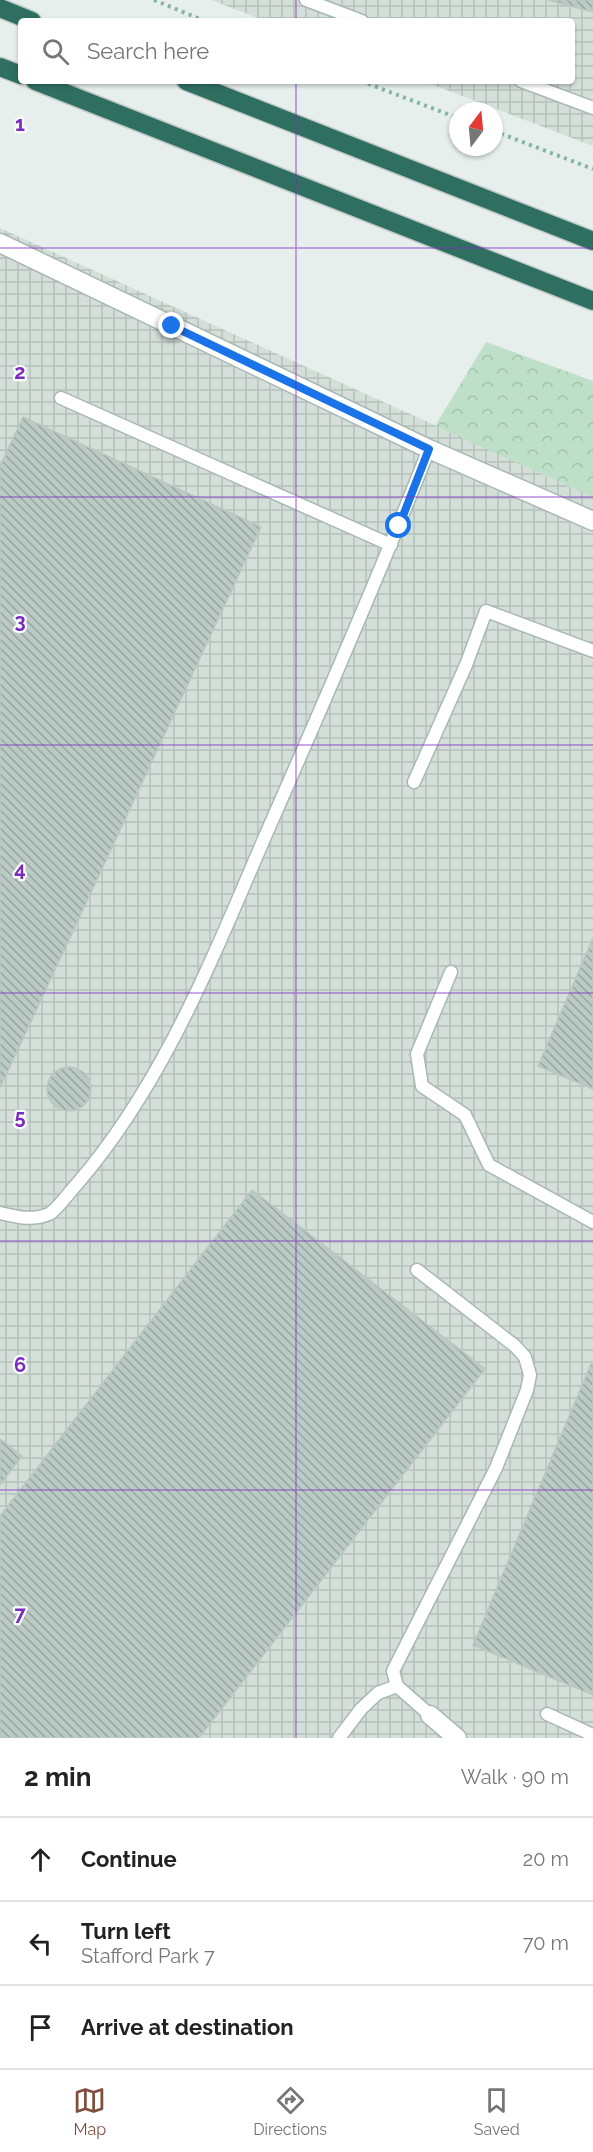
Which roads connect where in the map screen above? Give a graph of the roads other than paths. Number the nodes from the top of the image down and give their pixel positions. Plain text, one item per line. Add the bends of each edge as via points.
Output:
1 (306, 0) edge
2 (0, 8) edge
3 (25, 18) edge
4 (354, 18) edge
5 (0, 67) edge
6 (18, 74) edge
7 (43, 84) edge
8 (194, 84) edge
9 (529, 84) edge
10 (593, 108) edge
11 (593, 241) edge
12 (0, 243) edge
13 (593, 301) edge
14 (61, 398) dead end
15 (429, 449) junction
16 (593, 521) edge
17 (392, 545) junction
18 (593, 651) edge
19 (414, 782) dead end
20 (450, 972) dead end
21 (0, 1214) edge
22 (593, 1222) edge
23 (417, 1270) dead end
24 (396, 1686) junction
25 (547, 1714) dead end
26 (430, 1715) joint
27 (593, 1735) edge
28 (339, 1738) edge
29 (457, 1738) edge

1 - 4 lane
2 - 3 highway
5 - 6 highway
7 - 13 highway
8 - 11 highway
9 - 10 lane
12 - 15 street
14 - 17 lane
15 - 16 street
15 - 17 lane
17 - 21 lane via 202,980 152,1078 100,1157 51,1213 24,1219
18 - 19 lane via 486,611
20 - 22 lane via 417,1054 422,1086 465,1115 489,1165
23 - 24 lane via 515,1346 525,1357 530,1376 496,1467 396,1663
24 - 26 lane
24 - 28 lane via 378,1693
25 - 27 lane
26 - 29 street

